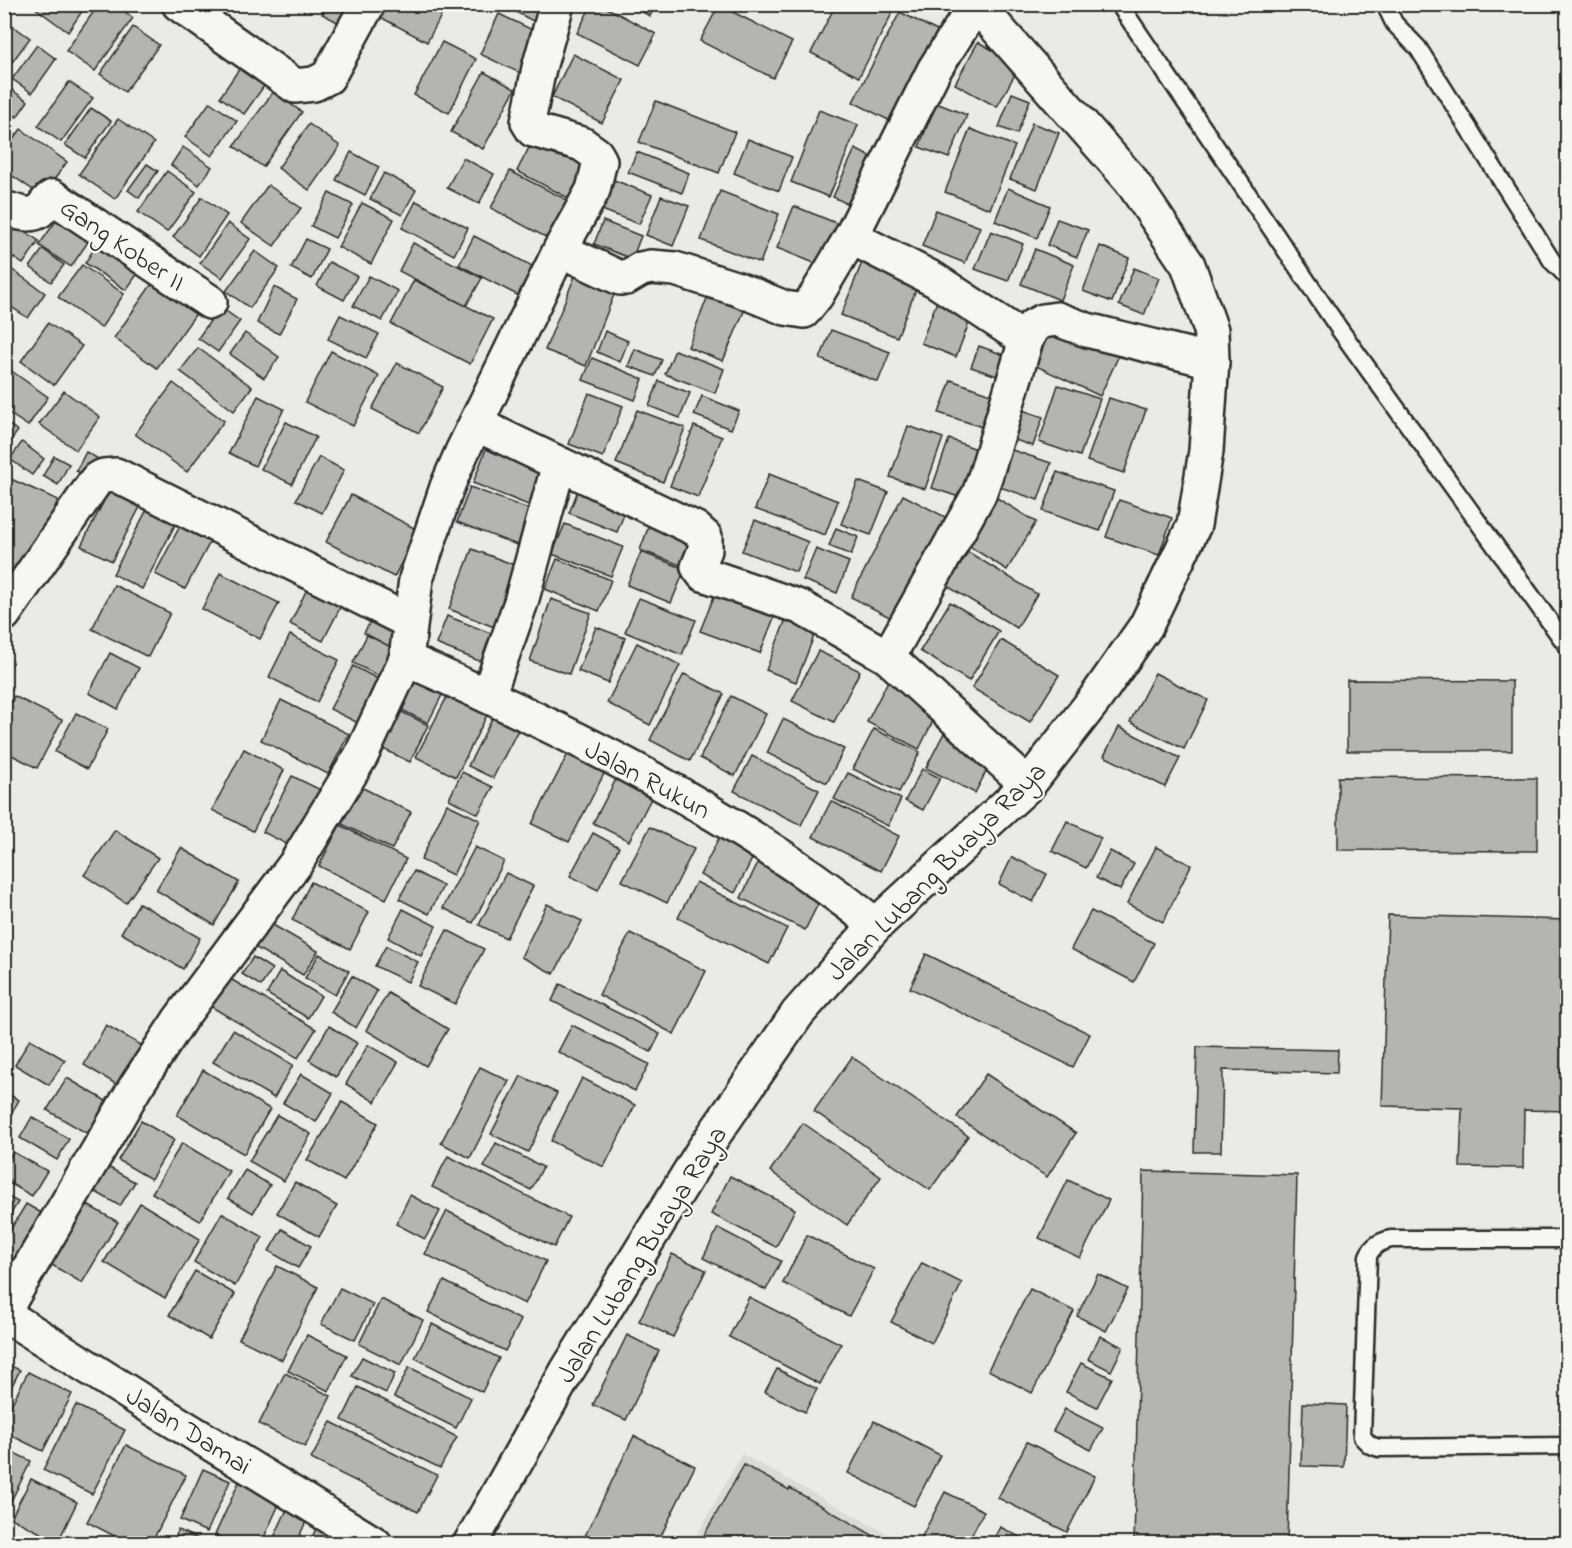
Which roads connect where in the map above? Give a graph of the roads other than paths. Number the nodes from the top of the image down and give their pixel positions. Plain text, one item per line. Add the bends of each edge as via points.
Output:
1 (179, 4) edge
2 (368, 4) edge
3 (557, 4) edge
4 (976, 4) edge
5 (1119, 4) edge
6 (1384, 4) edge
7 (4, 208) edge
8 (851, 237) junction
9 (556, 259) junction
10 (1568, 277) edge
11 (210, 302) dead end
12 (1026, 340) junction
13 (1212, 361) junction
14 (476, 424) junction
15 (559, 464) junction
16 (5, 613) edge
17 (410, 622) junction
18 (1568, 647) edge
19 (888, 657) junction
20 (406, 659) junction
21 (488, 696) junction
22 (1028, 785) junction
23 (876, 925) junction
24 (1568, 1239) edge
25 (4, 1312) edge
26 (1568, 1446) edge
27 (375, 1544) edge
28 (470, 1544) edge

1 - 2 street via 295,86 314,84 328,77
3 - 9 street via 538,68 528,122 533,130 582,144 600,161 593,190
4 - 8 street via 934,70
4 - 13 street, Jalan Lubang Buaya Raya via 1130,179 1182,255 1211,330
5 - 18 lane via 1340,330
6 - 10 lane via 1394,23 1418,48 1552,261
7 - 11 street, Gang Kober II via 34,213 53,197
8 - 9 street via 804,310 785,308 675,269 651,267 620,278
8 - 12 street via 935,280
9 - 14 street
12 - 13 street via 1033,326 1057,319
12 - 19 street via 979,494
13 - 22 street, Jalan Lubang Buaya Raya via 1206,451 1194,525 1146,626
14 - 15 street
14 - 17 street via 447,487 423,555
15 - 19 street via 696,529 705,537 698,567 703,574 800,607
15 - 21 street via 521,602
16 - 17 street via 98,479 116,475
17 - 20 street
19 - 22 street
20 - 21 street, Jalan Rukun
20 - 25 street via 361,756 296,863 180,1019 136,1086
21 - 23 street, Jalan Rukun via 681,793 836,892
22 - 23 street, Jalan Lubang Buaya Raya
23 - 28 street, Jalan Lubang Buaya Raya via 798,1013 702,1152 567,1371
24 - 26 lane via 1391,1239 1372,1248 1368,1256 1362,1437 1379,1448
25 - 27 street, Jalan Damai

